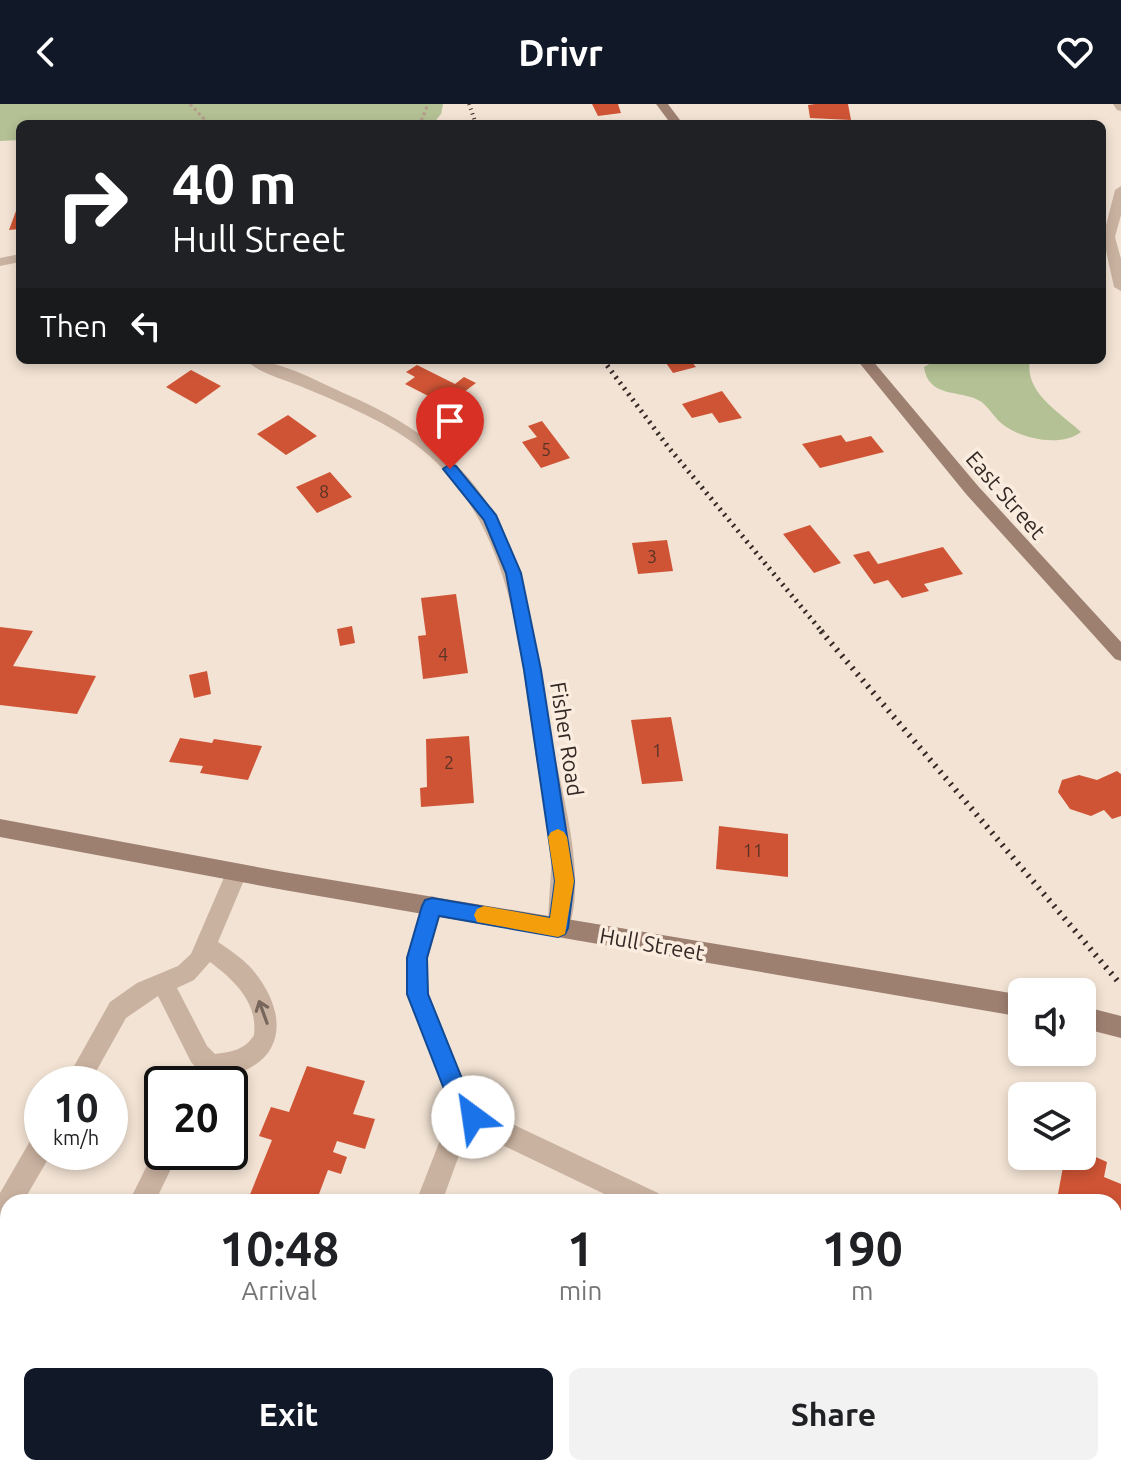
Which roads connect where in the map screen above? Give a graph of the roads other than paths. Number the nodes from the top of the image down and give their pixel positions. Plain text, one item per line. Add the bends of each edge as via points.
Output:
1 (1121, 190) edge
2 (1121, 287) edge
3 (263, 364) edge
4 (867, 364) edge
5 (1121, 654) edge
6 (0, 828) edge
7 (236, 873) junction
8 (432, 906) junction
9 (558, 928) junction
10 (207, 946) junction
11 (163, 983) junction
12 (1008, 1004) edge
13 (1096, 1021) edge
14 (1121, 1027) edge
15 (86, 1066) edge
16 (204, 1066) edge
17 (228, 1066) edge
18 (473, 1117) junction
19 (28, 1170) edge
20 (158, 1170) edge
21 (14, 1194) edge
22 (146, 1194) edge
23 (432, 1194) edge
24 (632, 1194) edge

1 - 2 street via 1109,237
3 - 9 street, Fisher Road via 354,402 404,430 450,469 490,518 513,573 533,670 564,881
4 - 5 main road, East Street via 972,490
6 - 7 main road, Hull Street
7 - 8 main road, Hull Street
7 - 10 street
8 - 9 main road, Hull Street
8 - 18 street via 417,958 417,994 459,1099
9 - 12 main road, Hull Street
10 - 11 street via 193,968
17 -> 10 street via 258,1051 269,1028 245,977
11 - 15 street via 118,1010
11 - 16 street
13 - 14 main road
18 - 23 street via 453,1139
18 - 24 street
19 - 21 street
20 - 22 street

